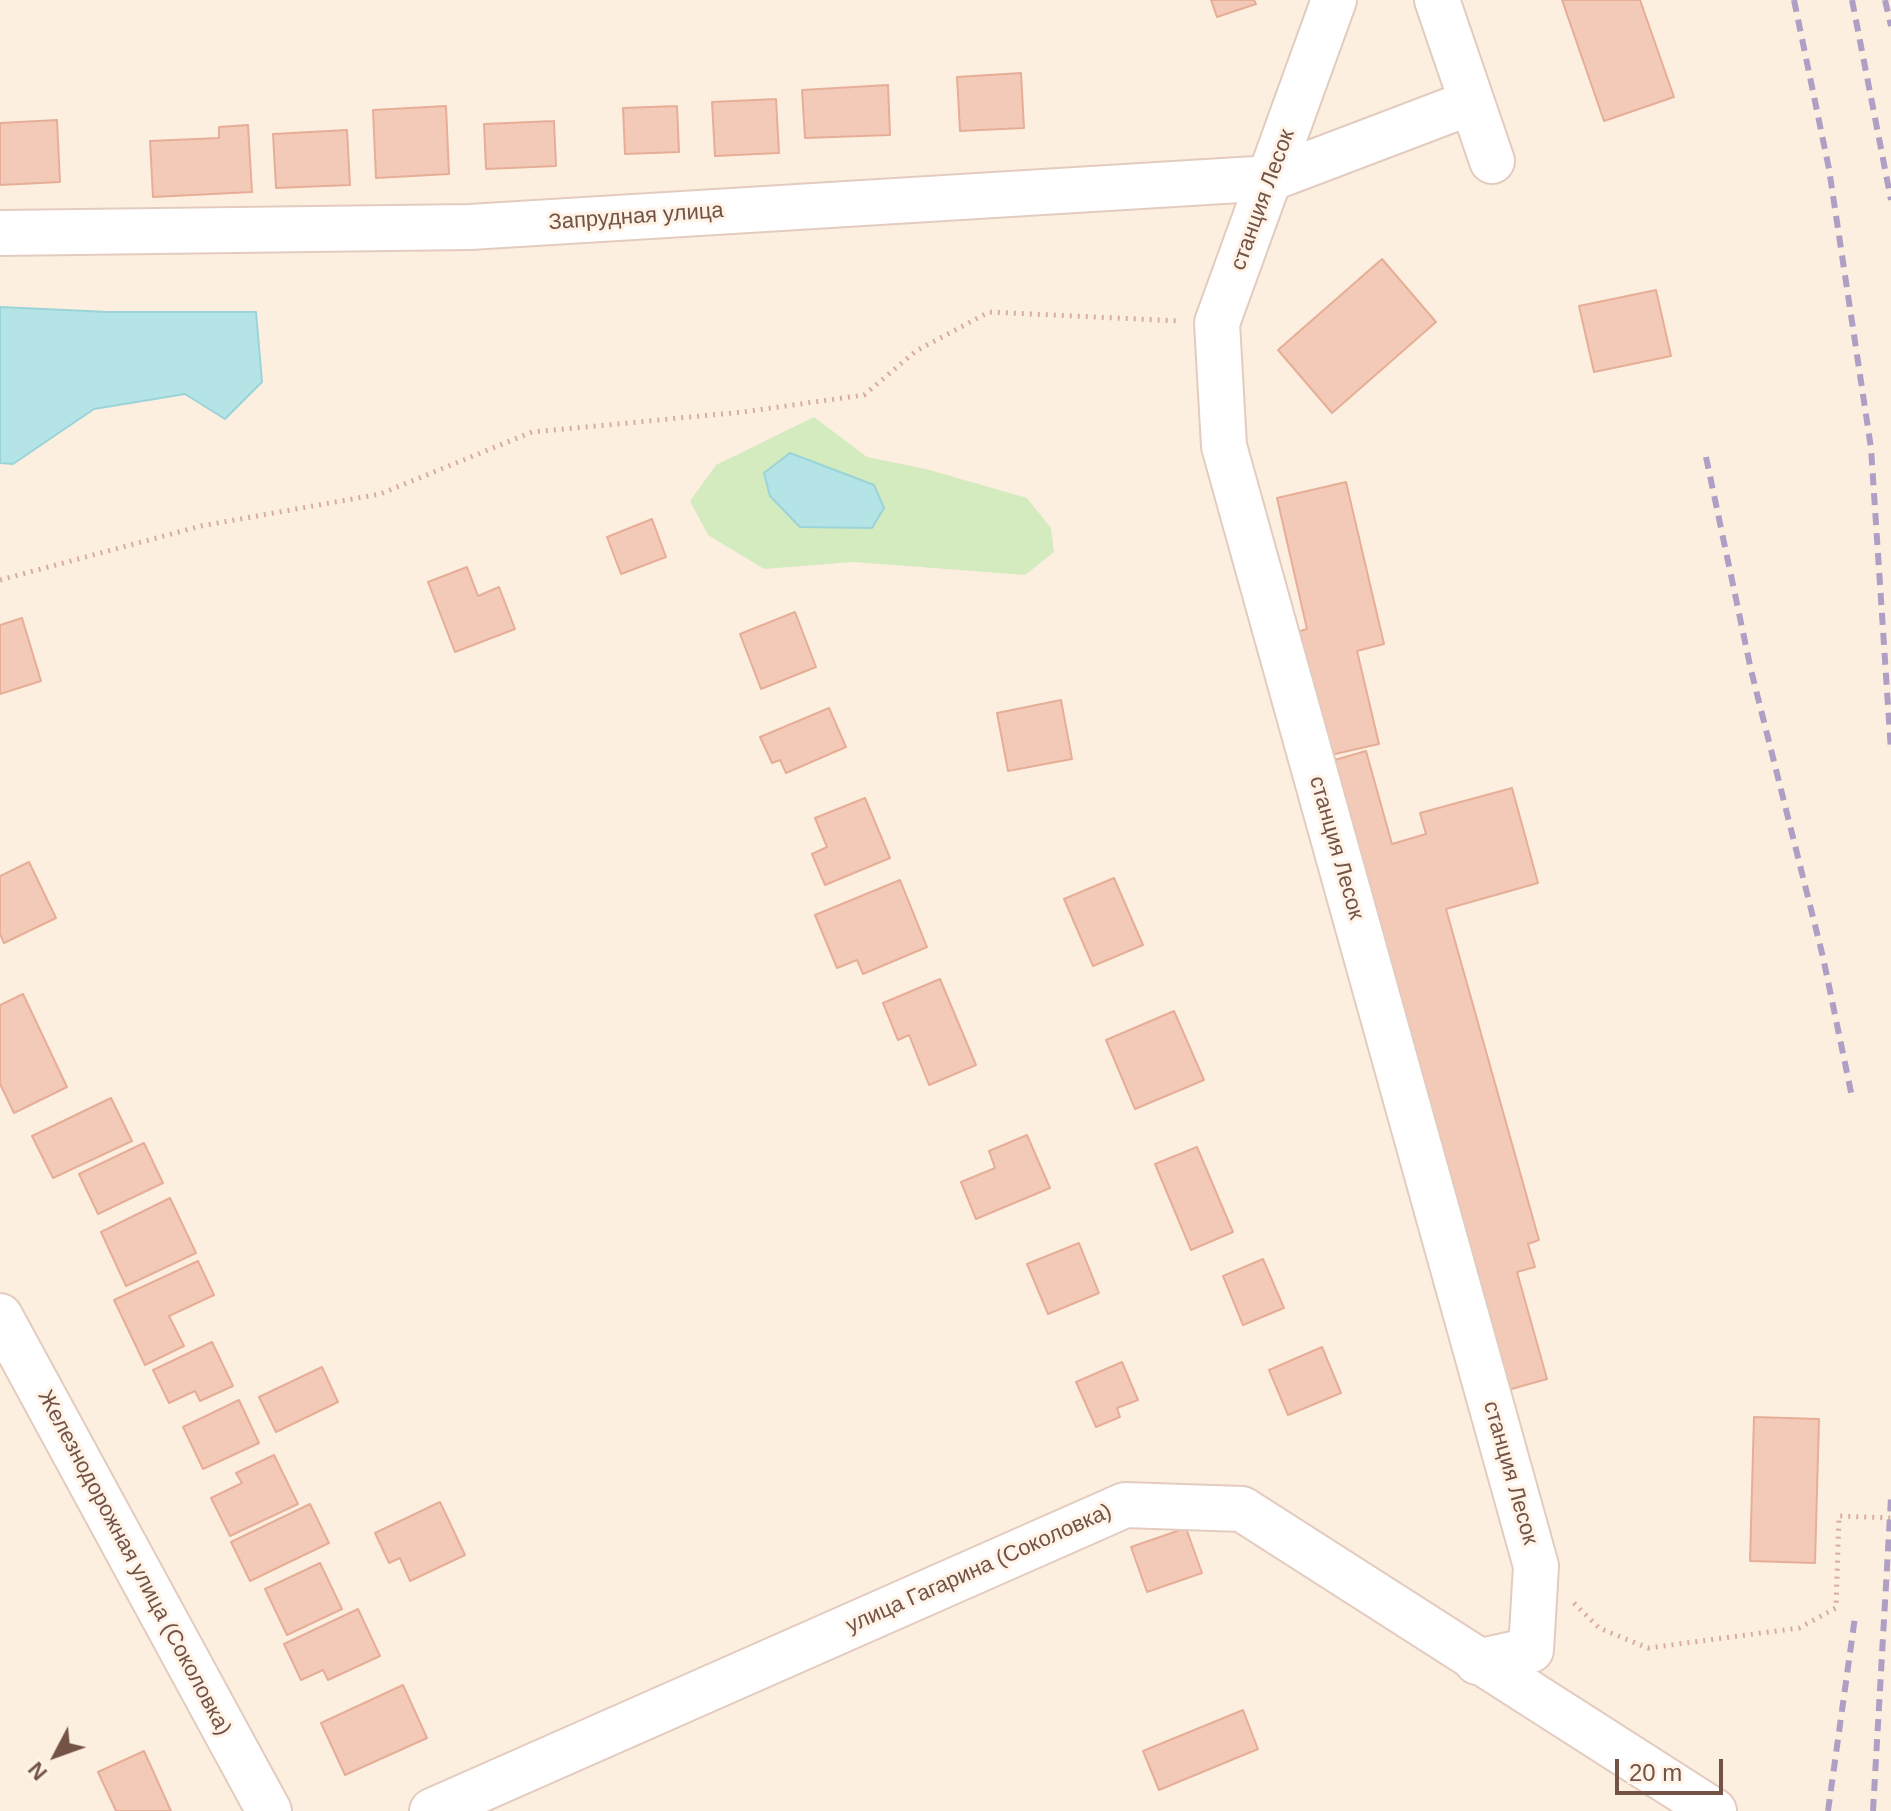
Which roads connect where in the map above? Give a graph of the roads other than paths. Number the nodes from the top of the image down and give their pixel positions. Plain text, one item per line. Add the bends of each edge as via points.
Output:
1 (1334, 0) edge
2 (1437, 0) edge
3 (1472, 102) junction
4 (1492, 161) dead end
5 (1272, 178) junction
6 (0, 233) edge
7 (0, 1316) edge
8 (1477, 1662) junction
9 (269, 1811) edge
10 (432, 1811) edge
11 (1714, 1811) edge

1 - 5 street, станция Лесок
2 - 3 street
3 - 4 street
3 - 5 street, Запрудная улица
5 - 6 street, Запрудная улица via 470,227
5 - 8 street, станция Лесок via 1217,323 1224,446 1536,1566 1531,1650
7 - 9 street, Железнодорожная улица (Соколовка)
8 - 10 street, улица Гагарина (Соколовка) via 1242,1509 1125,1505
8 - 11 street, улица Гагарина (Соколовка)

